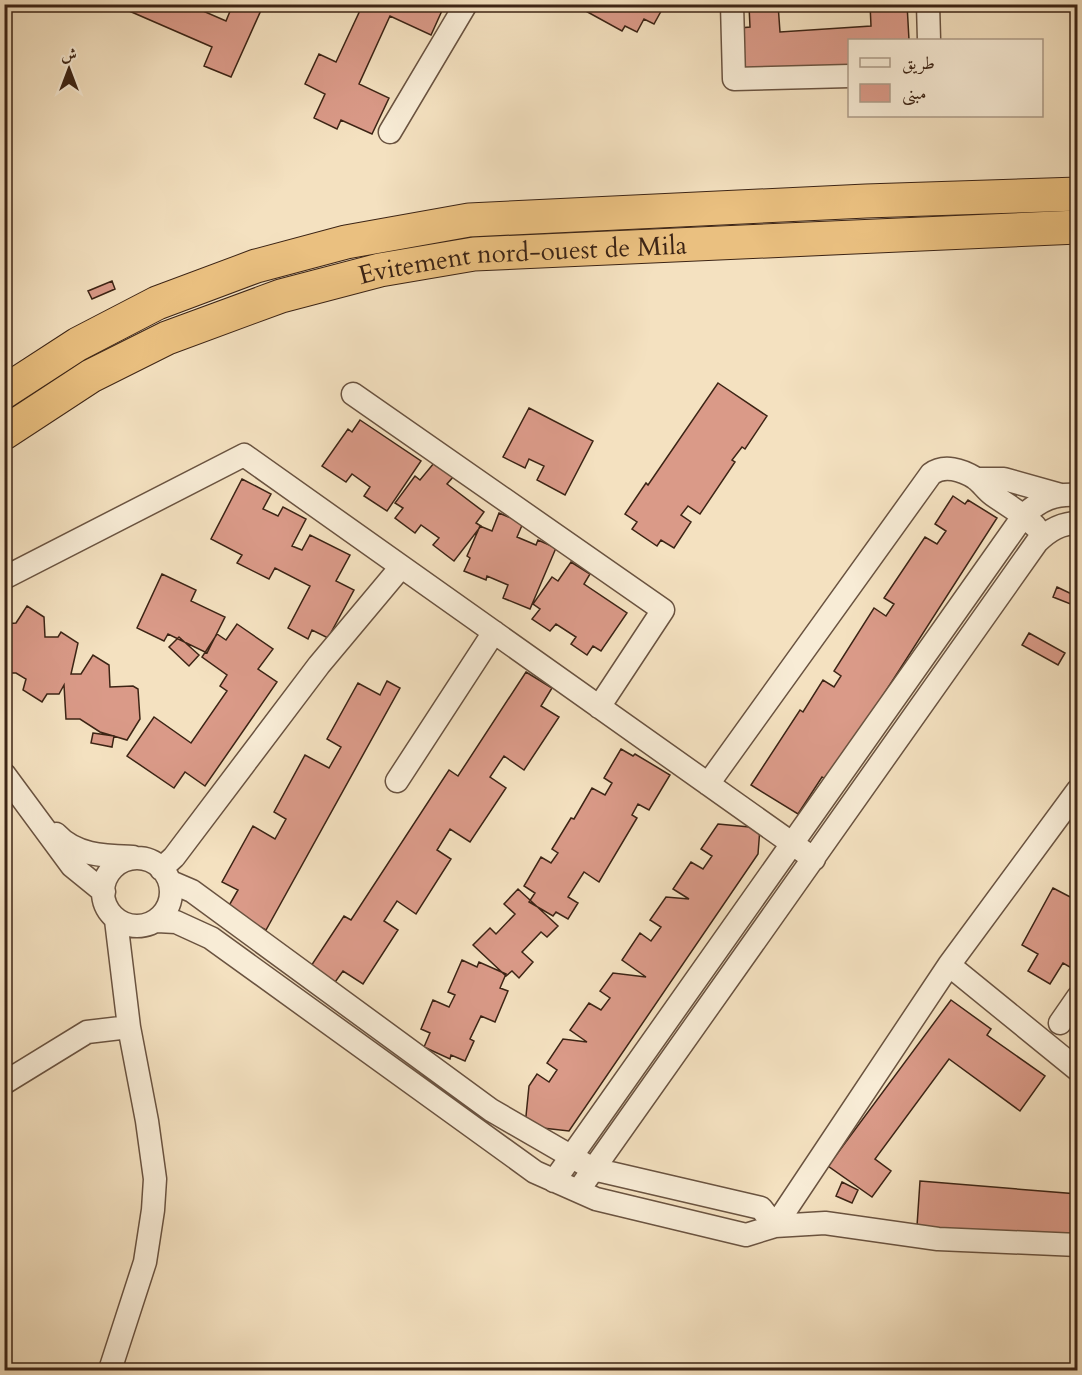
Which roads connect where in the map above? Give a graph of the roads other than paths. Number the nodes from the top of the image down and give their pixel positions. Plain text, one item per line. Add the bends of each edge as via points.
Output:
1 (466, 4) edge
2 (732, 4) edge
3 (928, 4) edge
4 (929, 39) edge
5 (848, 76) edge
6 (390, 132) dead end
7 (1077, 194) edge
8 (1077, 227) edge
9 (4, 392) edge
10 (353, 394) dead end
11 (4, 433) edge
12 (976, 478) junction
13 (1069, 495) edge
14 (1024, 515) junction
15 (1077, 524) edge
16 (1044, 535) junction
17 (401, 567) junction
18 (4, 578) edge
19 (494, 632) junction
20 (599, 707) junction
21 (4, 774) edge
22 (397, 781) dead end
23 (708, 784) junction
24 (1077, 790) edge
25 (32, 809) junction
26 (792, 843) junction
27 (138, 857) junction
28 (814, 859) junction
29 (166, 875) junction
30 (104, 892) junction
31 (116, 920) junction
32 (158, 921) junction
33 (949, 965) junction
34 (1077, 998) edge
35 (1060, 1023) dead end
36 (129, 1028) junction
37 (1077, 1070) edge
38 (4, 1083) edge
39 (572, 1157) junction
40 (593, 1169) junction
41 (554, 1181) junction
42 (578, 1191) junction
43 (775, 1226) junction
44 (1077, 1245) edge
45 (110, 1371) edge

1 - 6 street
2 - 5 street via 734,80
3 - 4 street
7 - 9 highway via 469,220 346,242 256,266 157,303 78,344
8 - 11 highway, Evitement nord-ouest de Mila via 474,254 380,270 281,296 167,338 91,376
10 - 20 street via 663,610
12 - 13 street via 1004,479
12 - 14 street
12 - 23 street via 947,468 931,474
13 - 14 street via 1048,498
14 - 16 street
14 - 26 street
15 - 16 street via 1061,526
16 - 28 street
17 - 18 street via 244,455
17 - 19 street
17 - 29 street via 319,665 174,857
19 - 20 street
19 - 22 street
20 - 23 street
21 - 25 street
23 - 26 street
24 - 33 street
25 - 27 street via 70,845 95,856
25 - 30 street via 72,866
26 - 28 street
26 - 39 street
27 - 29 street via 159,864
27 - 30 street via 117,864 104,881
28 - 40 street
29 - 32 street via 170,903
29 - 39 street via 491,1110
30 - 31 street via 104,902
31 - 32 street via 137,927
31 - 36 street
32 - 41 street via 176,922 211,938 535,1172
33 - 37 street
33 - 43 street
34 - 35 street
36 - 38 street via 87,1032
36 - 45 street via 155,1179 145,1262
39 - 40 street
39 - 41 street
40 - 42 street
40 - 43 street via 761,1208
41 - 42 street
42 - 43 street via 596,1199 746,1234
43 - 44 street via 825,1224 938,1239

